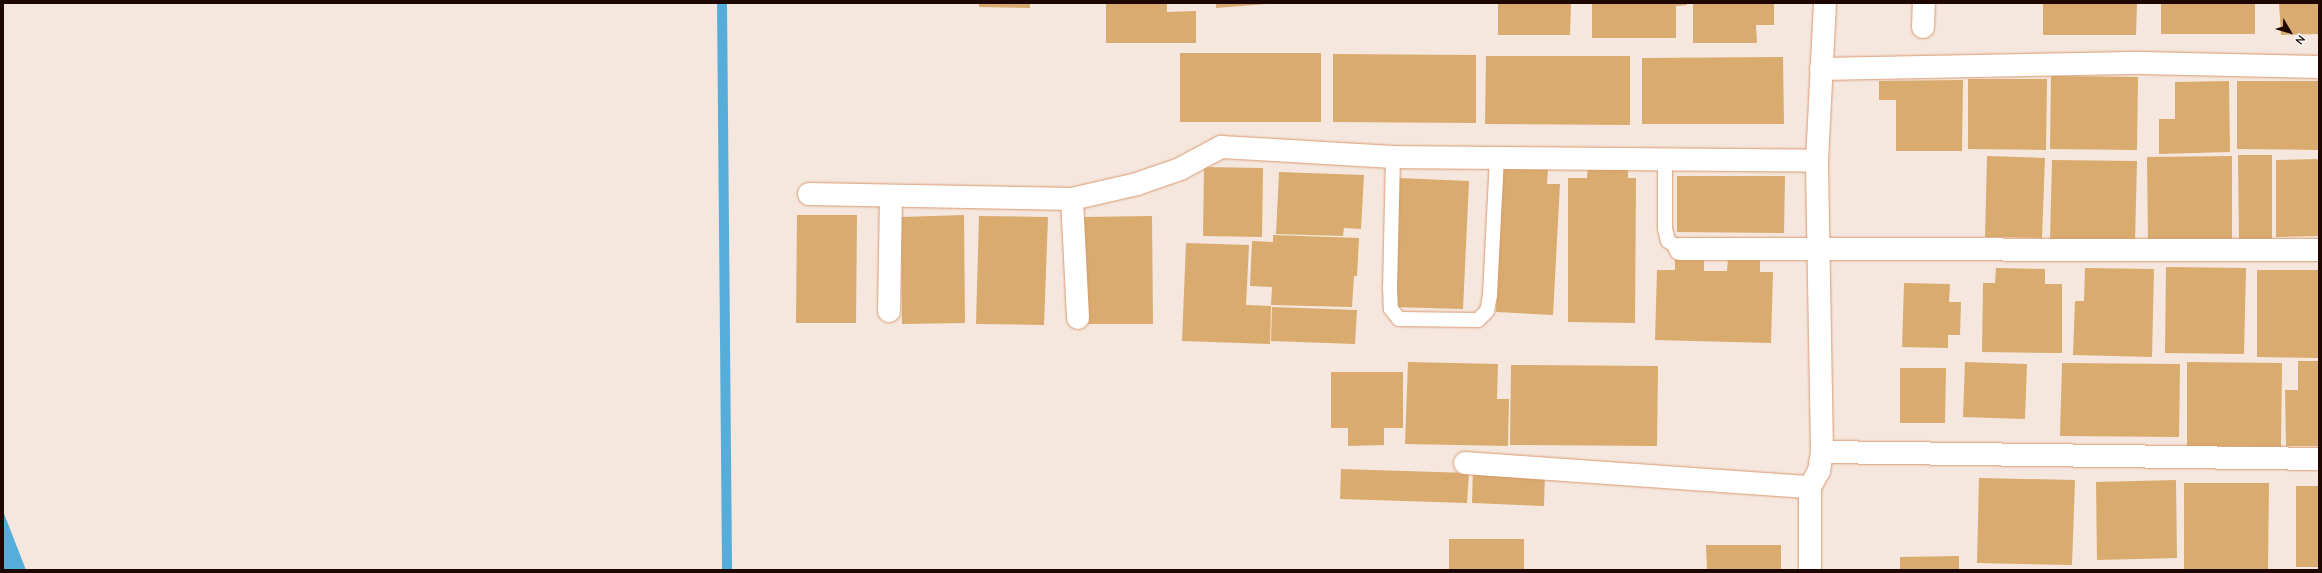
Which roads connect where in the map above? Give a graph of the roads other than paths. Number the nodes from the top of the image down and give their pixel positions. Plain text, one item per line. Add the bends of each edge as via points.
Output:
1 (1825, 3) edge
2 (1924, 3) edge
3 (1923, 27) dead end
4 (2319, 67) edge
5 (1821, 69) junction
6 (1393, 157) junction
7 (1497, 158) junction
8 (1665, 159) junction
9 (1817, 161) junction
10 (809, 194) dead end
11 (890, 196) junction
12 (1072, 199) junction
13 (1680, 249) joint
14 (1817, 250) junction
15 (2319, 250) edge
16 (889, 311) dead end
17 (1078, 318) dead end
18 (1822, 452) junction
19 (2319, 460) edge
20 (1465, 463) dead end
21 (1810, 487) junction
22 (1810, 570) edge

1 - 5 street
2 - 3 street
4 - 5 street via 2142,63
5 - 9 street
6 - 7 street
6 - 7 lane via 1391,309 1399,319 1478,320 1487,311
6 - 12 street via 1221,147 1180,169 1137,184
7 - 8 street
8 - 9 street
8 - 13 lane via 1665,228 1668,241
9 - 14 street
10 - 11 street
11 - 12 street
11 - 16 street
12 - 17 street
13 - 14 street
14 - 15 street
14 - 18 street
18 - 19 street
18 - 21 street via 1819,471
20 - 21 street
21 - 22 street

